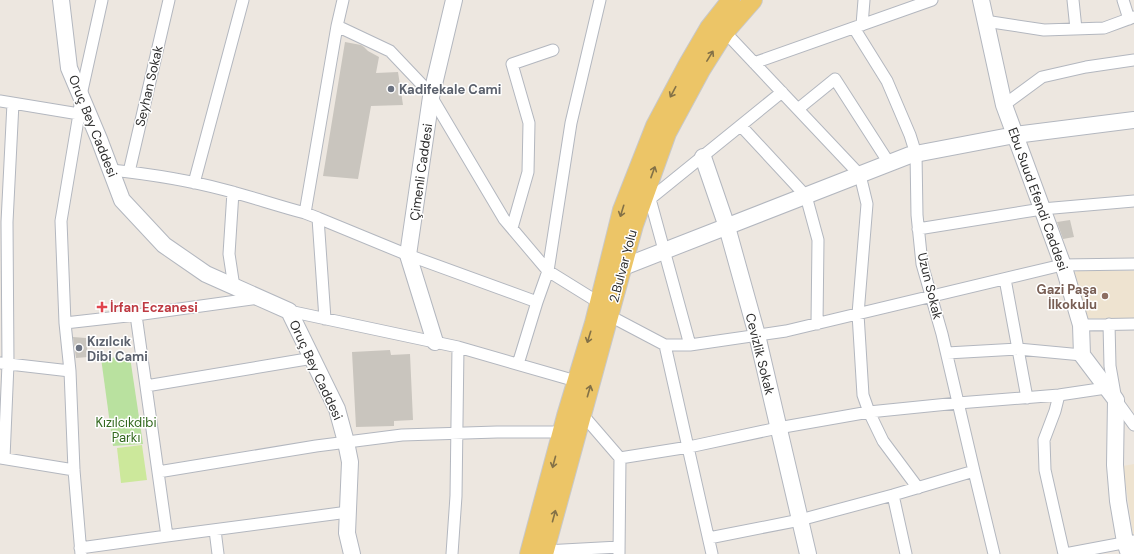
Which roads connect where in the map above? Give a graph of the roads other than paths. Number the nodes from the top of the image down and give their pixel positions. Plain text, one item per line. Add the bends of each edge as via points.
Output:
1 (61, 0) edge
2 (102, 0) edge
3 (169, 0) edge
4 (243, 0) edge
5 (342, 0) edge
6 (454, 0) edge
7 (600, 0) edge
8 (731, 0) edge
9 (753, 0) edge
10 (864, 0) edge
11 (932, 0) edge
12 (981, 0) edge
13 (1073, 0) edge
14 (1123, 0) edge
15 (915, 3) edge
16 (1131, 18) edge
17 (985, 21) junction
18 (337, 26) junction
19 (858, 26) junction
20 (1076, 29) junction
21 (724, 32) junction
22 (553, 50) dead end
23 (1134, 60) edge
24 (754, 63) junction
25 (782, 92) junction
26 (81, 95) junction
27 (431, 97) junction
28 (0, 101) edge
29 (12, 103) junction
30 (1004, 105) junction
31 (798, 109) junction
32 (79, 114) junction
33 (1134, 120) edge
34 (741, 126) junction
35 (1015, 135) junction
36 (916, 154) junction
37 (702, 157) junction
38 (889, 163) junction
39 (111, 170) junction
40 (130, 172) junction
41 (860, 175) junction
42 (194, 183) junction
43 (233, 192) junction
44 (806, 196) junction
45 (1134, 201) edge
46 (645, 203) junction
47 (1042, 209) junction
48 (305, 213) junction
49 (318, 218) junction
50 (727, 227) junction
51 (512, 228) junction
52 (918, 230) junction
53 (664, 251) junction
54 (408, 255) junction
55 (1134, 264) edge
56 (1062, 265) junction
57 (623, 267) junction
58 (548, 271) junction
59 (1005, 278) junction
60 (234, 287) junction
61 (931, 296) junction
62 (260, 298) junction
63 (537, 302) junction
64 (598, 302) junction
65 (289, 311) junction
66 (858, 314) junction
67 (136, 315) junction
68 (610, 316) junction
69 (325, 318) junction
70 (65, 323) junction
71 (817, 324) junction
72 (1109, 324) junction
73 (1134, 324) edge
74 (1081, 325) junction
75 (757, 335) junction
76 (435, 342) junction
77 (665, 345) junction
78 (690, 345) junction
79 (458, 347) junction
80 (1018, 349) junction
81 (947, 353) junction
82 (1082, 355) junction
83 (313, 358) junction
84 (4, 364) edge
85 (518, 364) junction
86 (70, 371) junction
87 (576, 381) junction
88 (146, 386) junction
89 (1111, 394) junction
90 (1059, 395) junction
91 (1027, 398) junction
92 (958, 403) junction
93 (868, 412) junction
94 (582, 414) junction
95 (1134, 425) edge
96 (778, 428) junction
97 (562, 432) junction
98 (457, 434) junction
99 (346, 442) junction
100 (689, 447) junction
101 (2, 458) edge
102 (620, 458) junction
103 (74, 470) junction
104 (974, 471) junction
105 (158, 472) junction
106 (918, 488) junction
107 (893, 495) junction
108 (348, 512) junction
109 (800, 520) junction
110 (215, 530) junction
111 (168, 536) junction
112 (709, 538) junction
113 (1129, 546) edge
114 (619, 550) edge
115 (80, 551) edge
116 (539, 553) edge
117 (218, 554) edge
118 (352, 554) edge
119 (452, 554) edge
120 (712, 554) edge
121 (808, 554) edge
122 (906, 554) edge
123 (994, 554) edge
124 (1065, 554) edge

1 - 26 street, Oruç Bey Caddesi via 69,68
2 - 26 street
3 - 40 street, Seyhan Sokak
4 - 42 street
5 - 18 street
6 - 27 street, Çimenli Caddesi
7 - 58 street via 570,123
8 -> 64 main road, 2.Bulvar Yolu via 688,64 655,126 622,210
9 - 21 main road, 2.Bulvar Yolu
10 - 19 street
11 - 15 street
12 - 17 street, Ebu Suud Efendi Caddesi
13 - 20 street
14 - 16 street
15 - 19 street
16 - 20 street via 1104,28
17 - 20 street via 1044,30
17 - 30 street, Ebu Suud Efendi Caddesi
18 - 27 street via 390,51
18 - 48 street
19 - 24 street
19 - 36 street, Uzun Sokak via 887,81
21 - 24 street
46 -> 21 main road, 2.Bulvar Yolu via 667,133
22 - 51 street via 512,64 529,124 528,172
23 - 30 street via 1042,77
24 - 25 street
25 - 31 street
25 - 34 street
26 - 32 street
26 - 39 street, Oruç Bey Caddesi
27 - 51 street via 504,219
27 - 54 street, Çimenli Caddesi
28 - 29 street
29 - 32 street
29 - 84 street
30 - 35 street, Ebu Suud Efendi Caddesi
31 - 38 street via 835,79
31 - 41 street
32 - 70 street via 61,221
33 - 35 street
34 - 37 street
34 - 44 street
35 - 36 street
35 - 47 street, Ebu Suud Efendi Caddesi
36 - 38 street
36 - 52 street, Uzun Sokak
37 - 46 street
37 - 50 street, Cevizlik Sokak
38 - 41 street
39 - 40 street
39 - 60 street, Oruç Bey Caddesi via 122,200 164,245 206,274
40 - 42 street
41 - 44 street
41 - 66 street via 867,204
42 - 43 street
43 - 48 street
43 - 60 street via 229,254
44 - 50 street
44 - 71 street via 818,240
45 - 47 street
46 - 53 street
46 - 57 main road, 2.Bulvar Yolu via 634,225
47 - 52 street
47 - 56 street, Ebu Suud Efendi Caddesi
48 - 49 street
49 - 54 street
49 - 69 street
50 - 53 street
50 - 75 street, Cevizlik Sokak
51 - 58 street
52 - 61 street, Uzun Sokak via 922,264
53 - 57 street
53 - 78 street
54 - 63 street
54 - 76 street, Çimenli Caddesi
55 - 56 street
56 - 59 street
56 - 74 street, Ebu Suud Efendi Caddesi
57 - 68 main road, 2.Bulvar Yolu
58 - 63 street
58 - 64 street
59 - 61 street
59 - 80 street
60 - 62 street, Oruç Bey Caddesi
61 - 66 street
61 - 81 street, Uzun Sokak
62 - 65 street, Oruç Bey Caddesi
62 - 67 street
63 - 85 street
64 - 68 street
64 -> 87 main road, 2.Bulvar Yolu
65 - 69 street
65 - 83 street, Oruç Bey Caddesi
66 - 71 street
66 - 93 street via 863,395
67 - 70 street
67 - 88 street
68 - 77 street
94 -> 68 main road, 2.Bulvar Yolu
69 - 76 street
70 - 86 street
71 - 75 street
72 - 73 street
72 - 74 street
72 - 89 street
74 - 82 street, Ebu Suud Efendi Caddesi
75 - 78 street
75 - 96 street, Cevizlik Sokak
76 - 79 street
77 - 78 street
77 - 100 street
79 - 85 street
79 - 98 street
80 - 81 street
80 - 82 street
80 - 91 street
81 - 92 street, Uzun Sokak
82 - 89 street
83 - 88 street
83 - 99 street, Oruç Bey Caddesi via 337,409
84 - 86 street
84 - 101 street
85 - 87 street
86 - 103 street
87 - 97 main road, 2.Bulvar Yolu
88 - 105 street
89 - 90 street
89 - 95 street
89 - 113 street via 1118,501
90 - 91 street
90 - 124 street via 1044,440 1045,470
91 - 92 street
92 - 93 street
92 - 104 street, Uzun Sokak
93 - 96 street
93 - 106 street via 883,441
94 - 102 street
116 -> 94 main road, 2.Bulvar Yolu
96 - 100 street
96 - 109 street, Cevizlik Sokak
97 - 98 street
97 -> 116 main road, 2.Bulvar Yolu
98 - 99 street via 402,435
98 - 119 street
99 - 105 street
99 - 108 street, Oruç Bey Caddesi via 350,462
100 - 102 street
100 - 112 street
101 - 103 street
102 - 114 street
103 - 115 street
104 - 106 street
104 - 123 street, Uzun Sokak
105 - 111 street
106 - 107 street
107 - 109 street
107 - 122 street
108 - 110 street
108 - 118 street, Oruç Bey Caddesi via 347,533
109 - 112 street
109 - 121 street, Cevizlik Sokak
110 - 111 street
110 - 117 street
111 - 115 street
112 - 120 street
113 - 124 street
114 - 116 street

